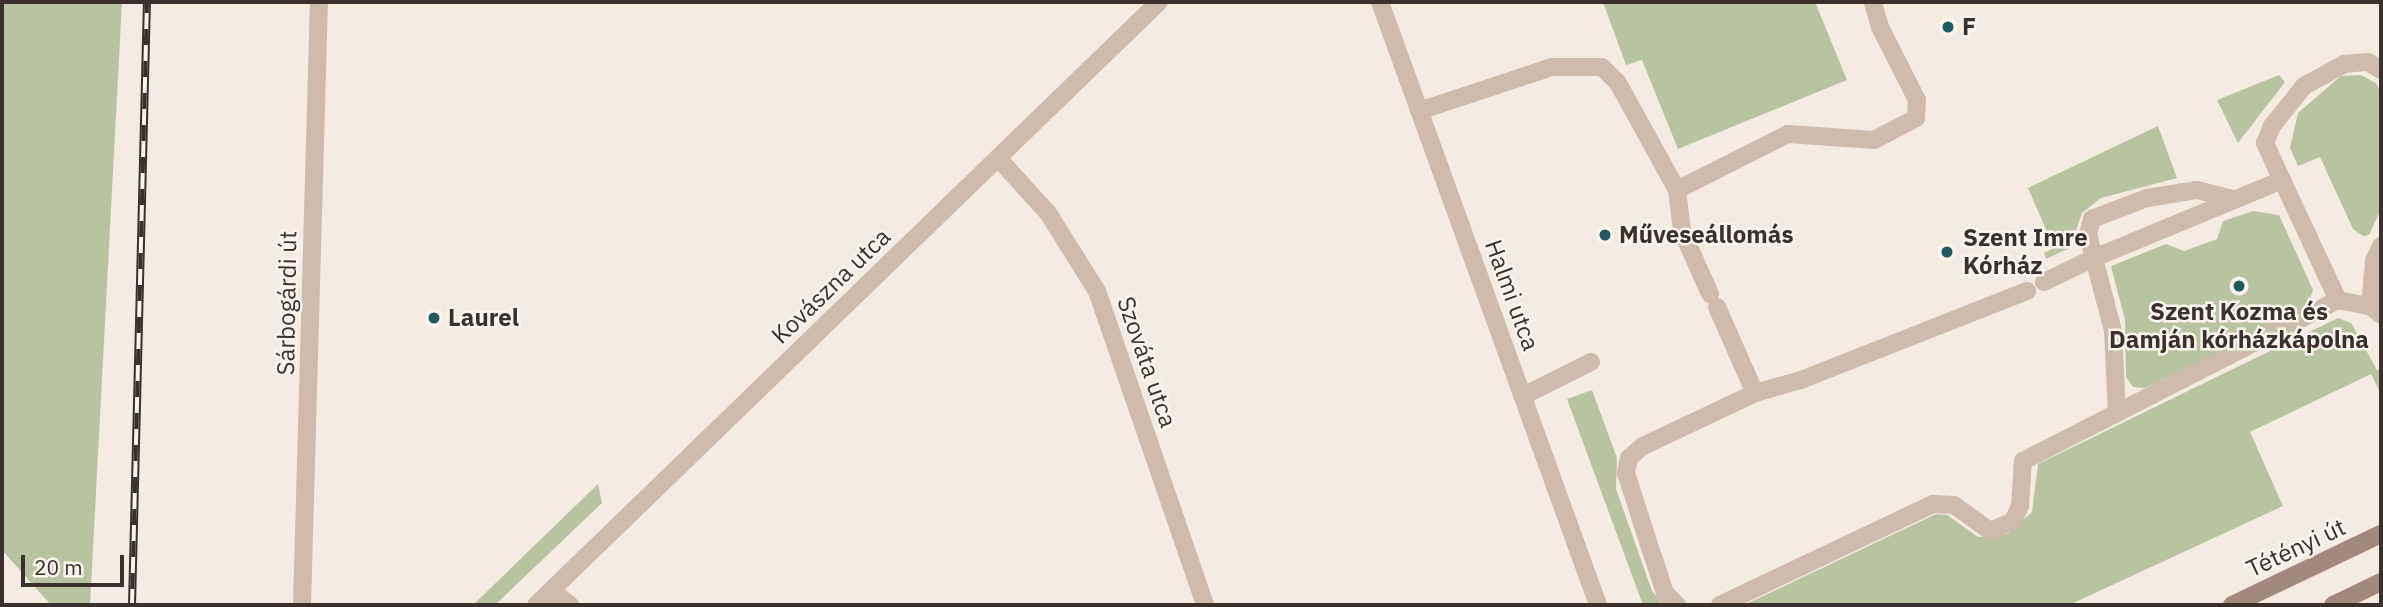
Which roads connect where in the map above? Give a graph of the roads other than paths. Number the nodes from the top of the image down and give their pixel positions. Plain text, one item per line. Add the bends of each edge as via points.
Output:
1 (319, 2) edge
2 (1159, 2) edge
3 (1380, 2) edge
4 (1872, 2) edge
5 (2381, 70) edge
6 (1419, 111) junction
7 (998, 158) junction
8 (2282, 180) junction
9 (1677, 191) junction
10 (2234, 199) junction
11 (2381, 246) edge
12 (2094, 258) junction
13 (2044, 282) dead end
14 (2027, 291) dead end
15 (2338, 300) junction
16 (2376, 310) edge
17 (1591, 362) dead end
18 (1755, 393) junction
19 (1522, 396) junction
20 (2117, 413) junction
21 (2381, 534) edge
22 (2381, 582) edge
23 (552, 592) junction
24 (302, 605) edge
25 (537, 605) edge
26 (570, 605) edge
27 (1205, 605) edge
28 (1598, 605) edge
29 (1677, 605) edge
30 (1720, 605) edge
31 (2232, 605) edge
32 (2333, 605) edge

1 - 24 street, Sárbogárdi út
2 - 7 street, Kovászna utca
3 - 6 street, Halmi utca
4 - 9 street via 1917,100 1916,118 1874,140 1788,134
5 - 8 street via 2368,62 2344,64 2305,86 2272,126 2265,142
6 - 9 street via 1552,67 1602,67 1618,83
6 - 19 street, Halmi utca
7 - 23 street, Kovászna utca
7 - 27 street, Szováta utca via 1048,213 1097,291
8 - 10 street
8 - 15 street
9 - 18 street via 1682,231
10 - 12 street
10 - 12 street via 2197,190 2147,198 2092,219 2088,234
11 - 16 street via 2374,261
12 - 13 street
12 - 20 street via 2113,331
14 - 18 street via 1827,371
15 - 16 street
15 - 20 street
17 - 19 street
18 - 29 street via 1643,446 1629,458 1626,473 1645,533 1665,593
19 - 28 street, Halmi utca
20 - 30 street via 2023,461 2020,506 2013,521 1990,531 1954,505 1933,504
21 - 31 main road, Tétényi út
22 - 32 main road
23 - 25 street, Kovászna utca
23 - 26 street

